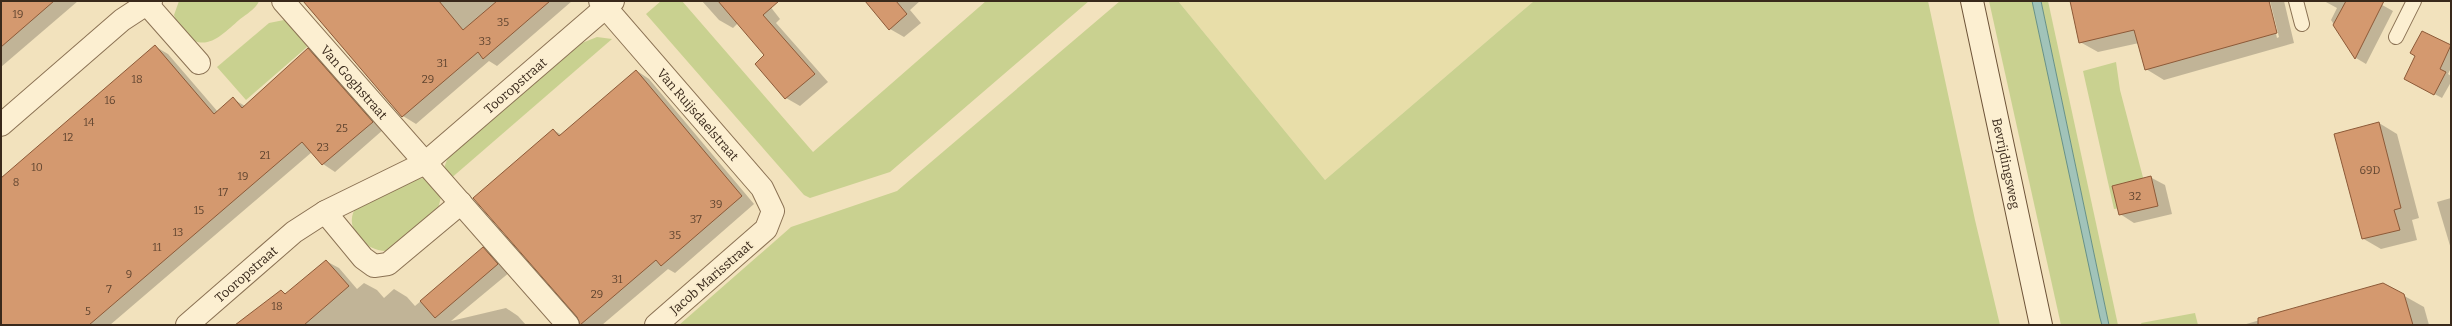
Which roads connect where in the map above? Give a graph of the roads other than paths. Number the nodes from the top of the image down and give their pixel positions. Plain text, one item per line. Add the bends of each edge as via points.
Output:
1 (283, 1) edge
2 (1972, 1) edge
3 (2296, 1) edge
4 (2414, 1) edge
5 (149, 2) edge
6 (606, 3) edge
7 (2302, 24) dead end
8 (2396, 37) dead end
9 (199, 63) dead end
10 (1, 125) edge
11 (425, 163) junction
12 (461, 203) junction
13 (325, 212) junction
14 (766, 229) joint
15 (188, 325) edge
16 (568, 325) edge
17 (656, 325) edge
18 (2041, 325) edge

1 - 11 street, Van Goghstraat
2 - 18 street, Bevrijdingsweg
3 - 7 lane
4 - 8 lane
5 - 9 street
5 - 10 street via 122,20
6 - 11 street, Tooropstraat
6 - 14 street, Van Ruijsdaelstraat via 762,188 773,211
11 - 12 street
11 - 13 street, Tooropstraat
12 - 13 street via 388,264 374,266 363,258
12 - 16 street
13 - 15 street, Tooropstraat via 294,232
14 - 17 street, Jacob Marisstraat

